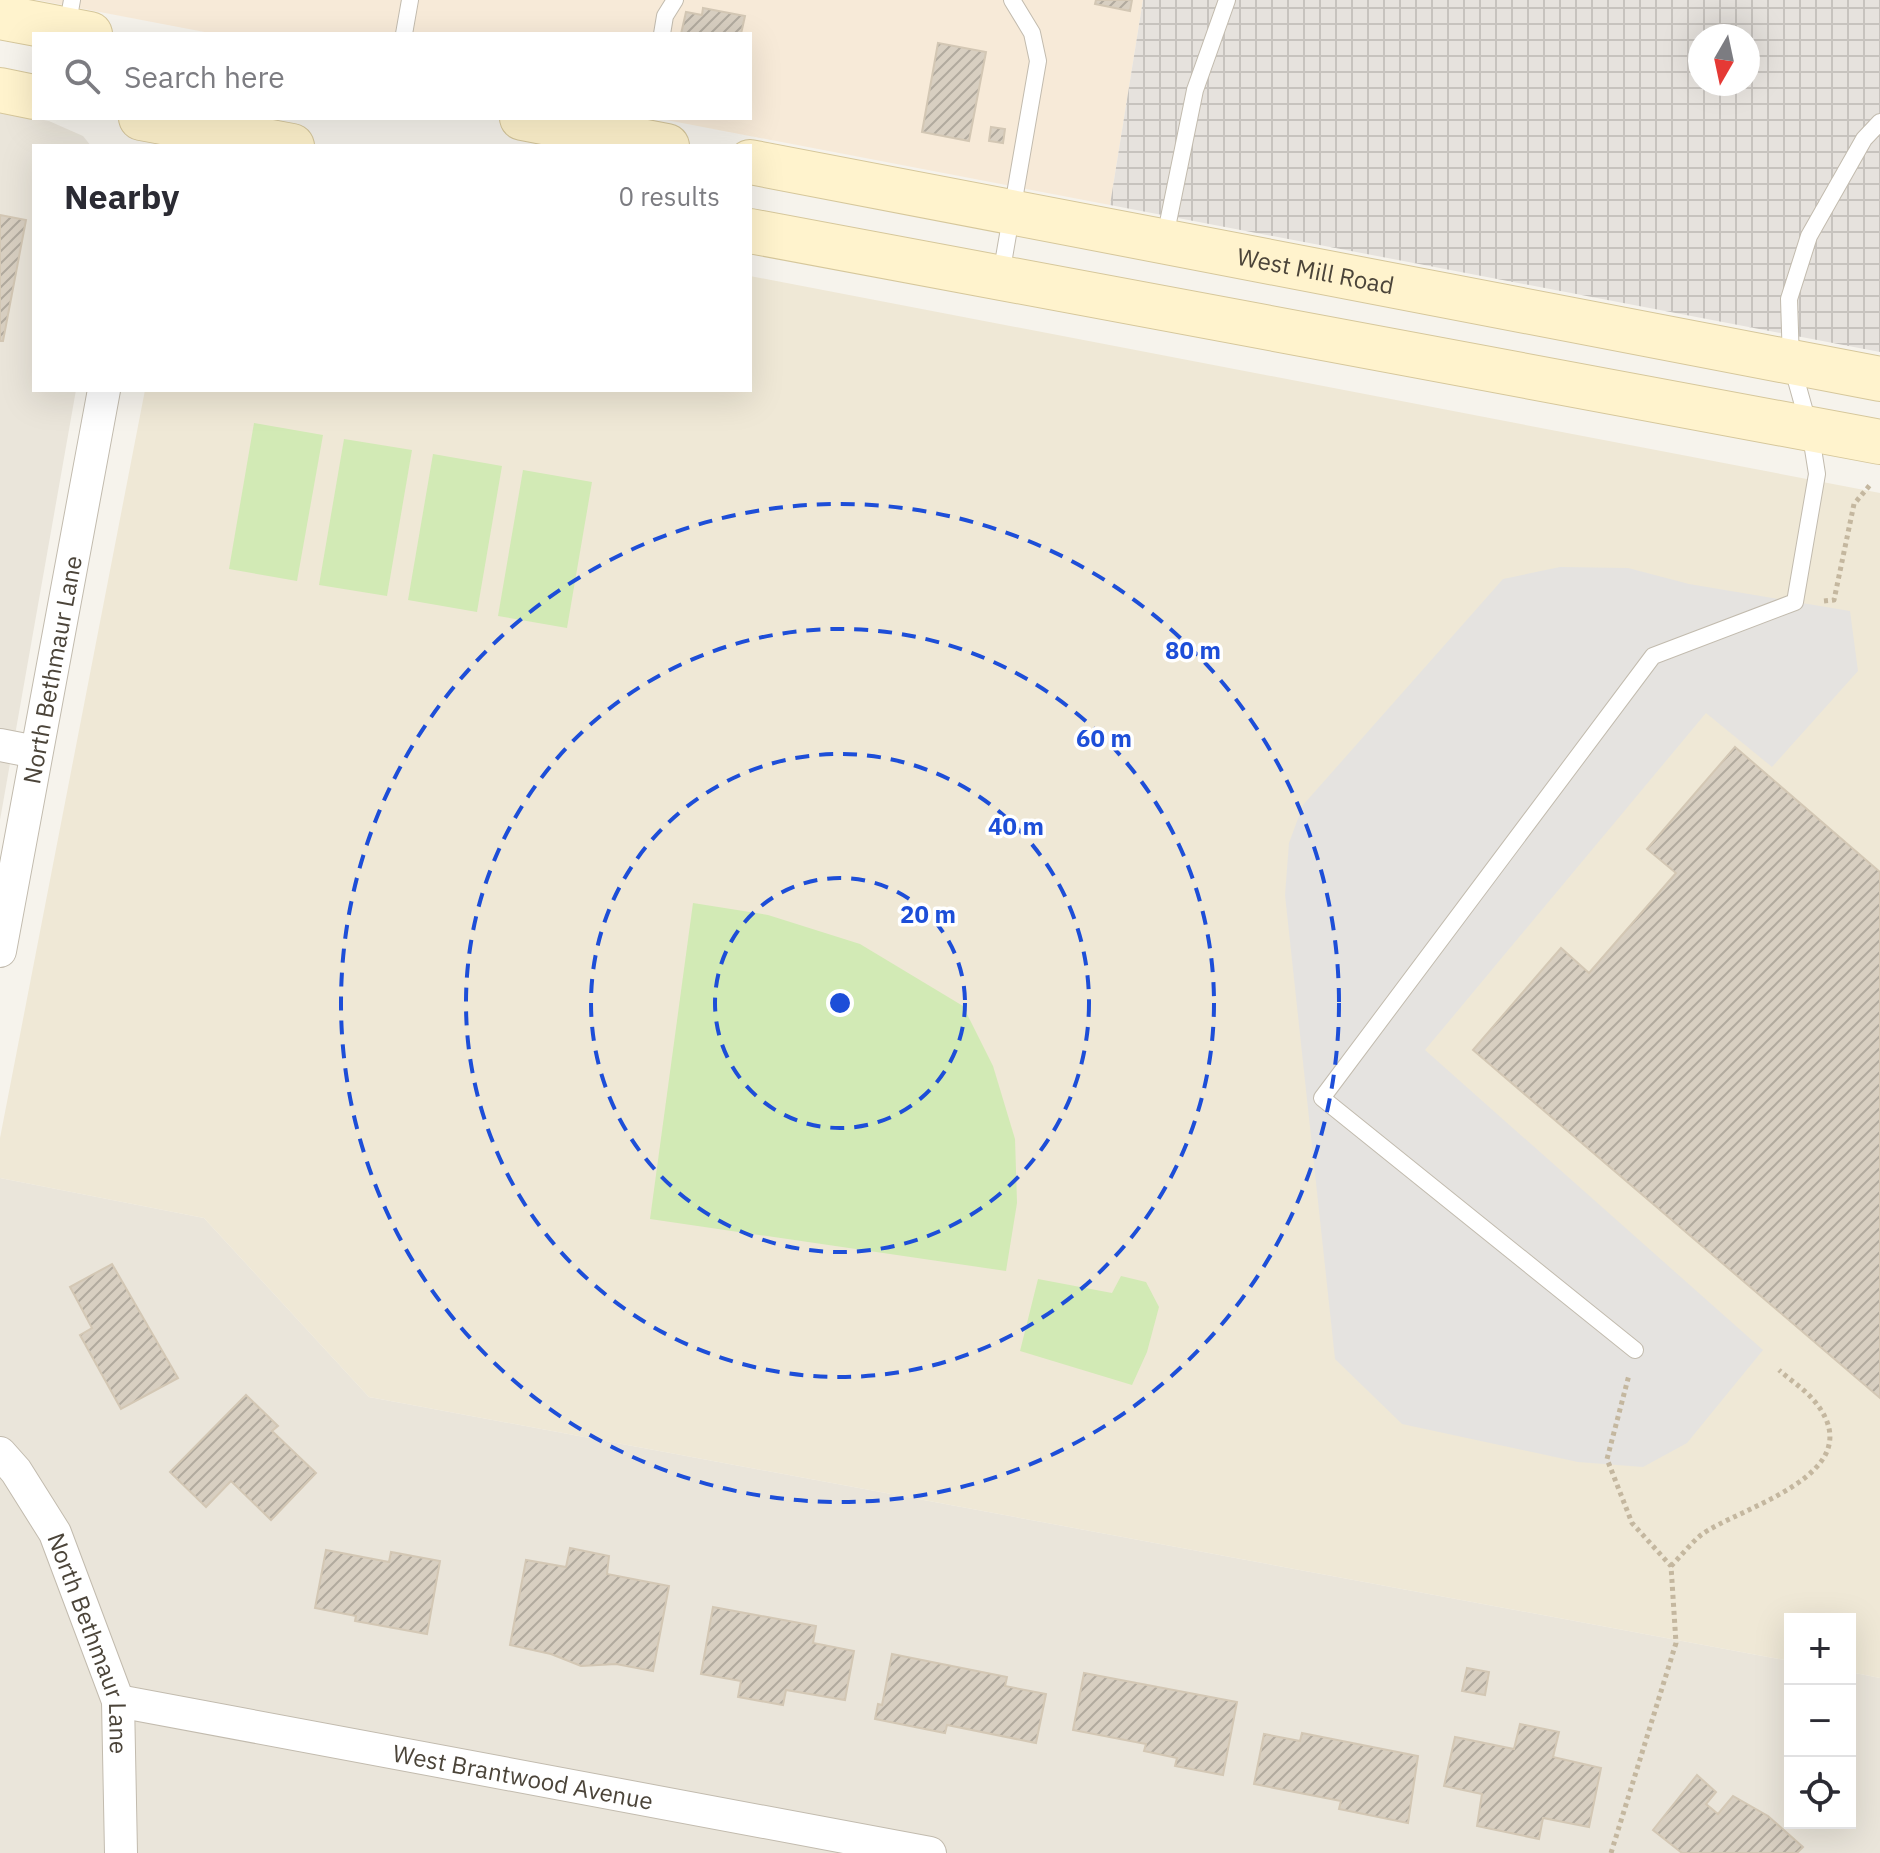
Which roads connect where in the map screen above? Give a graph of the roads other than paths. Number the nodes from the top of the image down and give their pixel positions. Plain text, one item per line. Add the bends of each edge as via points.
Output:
1 (410, 0) edge
2 (675, 0) edge
3 (1012, 0) edge
4 (1227, 0) edge
5 (0, 17) edge
6 (76, 21) edge
7 (404, 32) edge
8 (662, 32) edge
9 (0, 90) edge
10 (32, 97) edge
11 (537, 120) edge
12 (1880, 122) edge
13 (150, 126) edge
14 (649, 135) edge
15 (278, 144) edge
16 (752, 162) edge
17 (1012, 213) junction
18 (752, 231) edge
19 (1164, 242) junction
20 (1000, 277) junction
21 (1791, 362) junction
22 (1880, 379) edge
23 (104, 392) edge
24 (1810, 430) junction
25 (1880, 442) edge
26 (0, 745) edge
27 (36, 752) junction
28 (0, 951) edge
29 (1635, 1350) road end
30 (0, 1453) edge
31 (118, 1701) junction
32 (121, 1853) edge
33 (930, 1853) edge

1 - 7 lane
2 - 8 lane
3 - 17 lane via 1032,33 1038,61
4 - 19 lane via 1195,90
5 - 6 main road
9 - 10 main road
11 - 14 main road
12 - 21 lane via 1864,139 1809,236 1789,299
13 - 15 main road
16 - 17 main road, West Mill Road
17 - 19 main road, West Mill Road
17 - 20 lane
18 - 20 main road
19 - 21 main road, West Mill Road
20 - 24 main road
21 - 22 main road, West Mill Road
21 - 24 lane
23 - 27 street, North Bethmaur Lane
24 - 25 main road
24 - 29 lane via 1817,474 1795,602 1653,656 1322,1098
26 - 27 street
27 - 28 street, North Bethmaur Lane
30 - 31 street, North Bethmaur Lane via 55,1533
31 - 32 street, North Bethmaur Lane
31 - 33 street, West Brantwood Avenue

